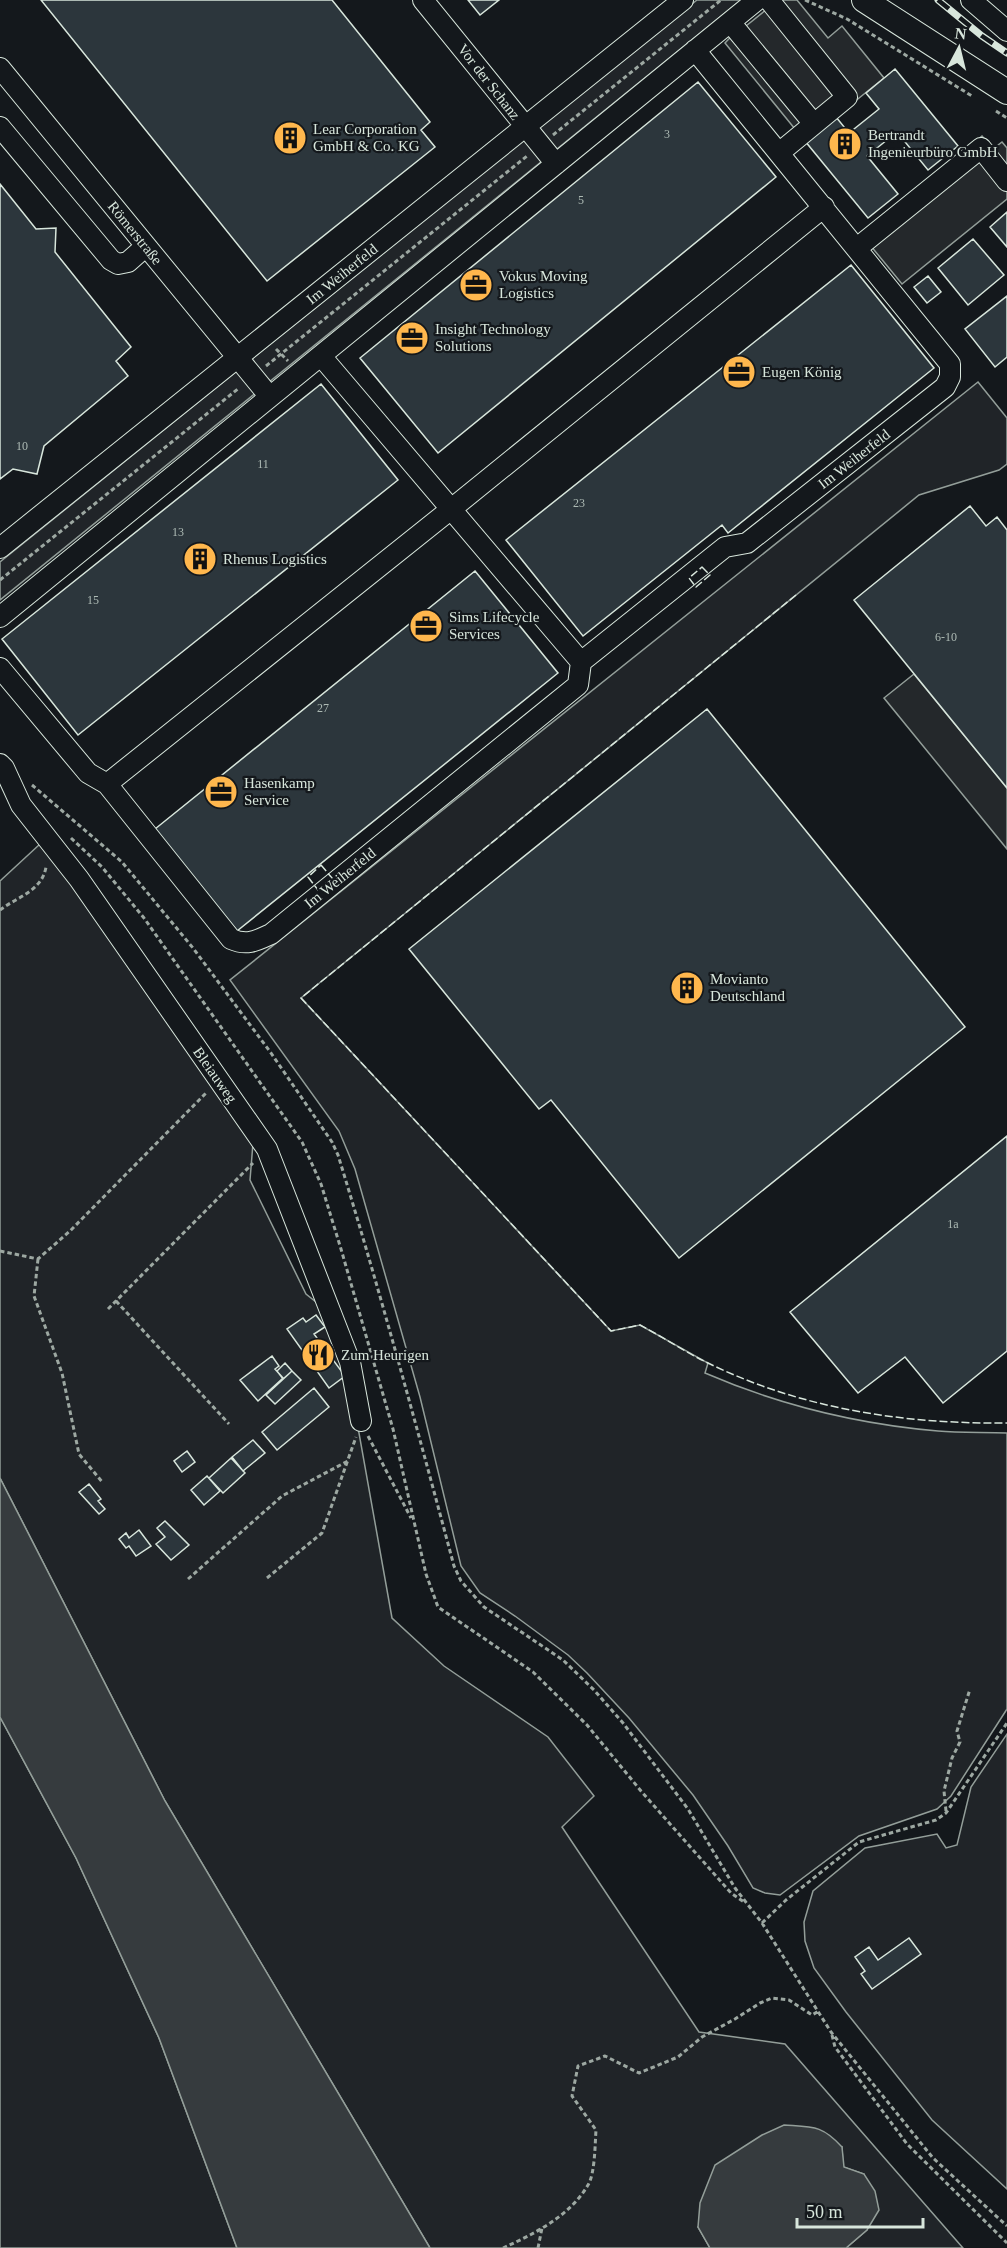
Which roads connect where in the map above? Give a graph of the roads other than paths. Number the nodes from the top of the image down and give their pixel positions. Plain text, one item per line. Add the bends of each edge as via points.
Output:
1 (423, 0) edge
2 (683, 0) edge
3 (757, 0) edge
4 (769, 0) edge
5 (864, 0) edge
6 (971, 0) edge
7 (730, 22) junction
8 (1007, 32) edge
9 (695, 50) junction
10 (0, 68) edge
11 (998, 100) edge
12 (814, 124) junction
13 (0, 126) edge
14 (525, 127) junction
15 (779, 153) junction
16 (556, 164) junction
17 (1007, 181) edge
18 (824, 207) junction
19 (146, 246) junction
20 (857, 248) junction
21 (321, 356) junction
22 (238, 358) junction
23 (270, 397) junction
24 (450, 510) junction
25 (0, 548) edge
26 (0, 617) edge
27 (581, 662) junction
28 (0, 668) edge
29 (1, 768) edge
30 (107, 784) junction
31 (361, 1421) road end

1 - 14 street, Vor der Schanz
2 - 14 street, Im Weiherfeld
3 - 7 street
4 - 12 street via 847,97
5 - 11 main road
6 - 8 street
7 - 9 street
7 - 12 street
9 - 15 street, Im Weiherfeld
9 - 16 street
10 - 19 street, Römerstraße
12 - 15 street
13 - 19 street via 111,260 118,264 128,262
14 - 16 street, Vor der Schanz
14 - 22 street, Im Weiherfeld
15 - 18 street, Im Weiherfeld
16 - 21 street
17 - 20 street via 981,148
18 - 20 street, Im Weiherfeld
18 - 24 street
19 - 22 street, Römerstraße
20 - 27 street, Im Weiherfeld via 950,364 945,387 747,543 725,547
21 - 23 street
21 - 24 street
22 - 23 street, Römerstraße
22 - 25 street, Im Weiherfeld
23 - 26 street
24 - 27 street
24 - 30 street
27 - 30 street, Im Weiherfeld via 578,685 271,934 252,943 231,939
28 - 30 street, Im Weiherfeld via 88,773
29 - 31 street, Bleiauweg via 21,805 79,879 267,1149 350,1362

